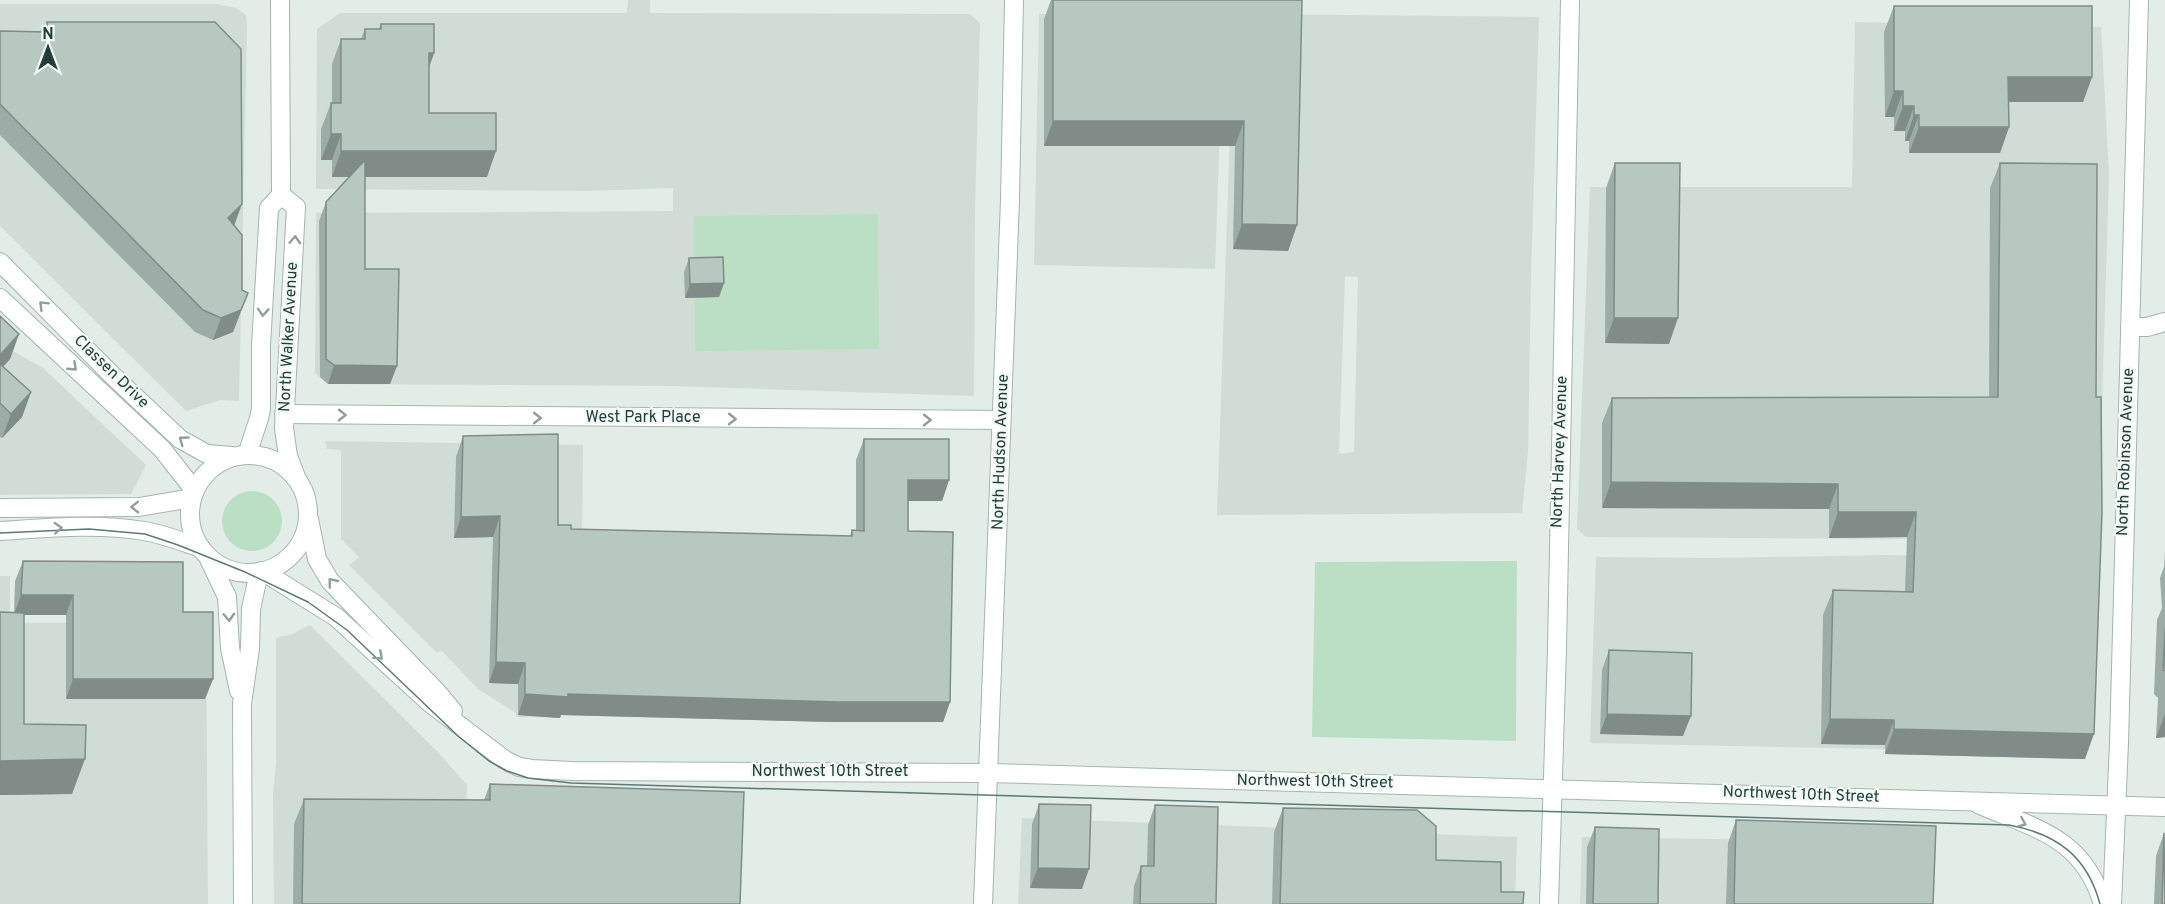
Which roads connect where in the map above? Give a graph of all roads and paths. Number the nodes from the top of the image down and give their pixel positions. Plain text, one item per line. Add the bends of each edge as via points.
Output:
1 (280, 0) edge
2 (1014, 0) edge
3 (1570, 0) edge
4 (2139, 0) edge
5 (281, 195) junction
6 (0, 262) edge
7 (0, 298) edge
8 (2165, 322) edge
9 (2130, 327) junction
10 (284, 414) junction
11 (1001, 420) junction
12 (242, 456) junction
13 (300, 484) junction
14 (194, 495) junction
15 (0, 508) edge
16 (308, 513) junction
17 (0, 531) edge
18 (204, 551) junction
19 (260, 572) junction
20 (242, 704) junction
21 (474, 739) junction
22 (989, 773) junction
23 (1552, 788) junction
24 (1968, 800) junction
25 (2116, 805) junction
26 (2165, 807) edge
27 (243, 904) edge
28 (983, 904) edge
29 (1549, 904) edge
30 (2103, 904) edge
31 (2112, 904) edge

1 - 5 street, North Walker Avenue
2 - 11 street, North Hudson Avenue
3 - 23 street, North Harvey Avenue
4 - 9 street, North Robinson Avenue
10 -> 5 street, North Walker Avenue via 296,207
5 -> 12 street, North Walker Avenue via 269,208 260,418
12 -> 6 street, Classen Drive via 207,454 180,439
7 -> 14 street, Classen Drive via 162,449
8 - 9 street
9 - 25 street, North Robinson Avenue
10 -> 11 street, West Park Place
10 - 13 street, North Walker Avenue via 285,446
11 - 22 street, North Hudson Avenue
12 - 13 street via 265,458 281,465
12 - 14 street via 216,465 200,481
13 - 16 street
14 -> 15 street via 139,507
14 - 18 street via 191,525
16 - 19 street via 297,548 285,561
21 -> 16 street, Northwest 10th Street via 437,692 330,581 317,559
17 -> 18 street via 123,528 146,531
18 - 19 street via 230,570
18 -> 20 street via 227,597 230,648
19 - 20 street via 251,609
19 -> 21 street, Northwest 10th Street via 336,617
20 - 27 street
21 - 22 street, Northwest 10th Street via 519,767 548,771
22 - 23 street, Northwest 10th Street
22 - 28 street, North Hudson Avenue
23 - 24 street, Northwest 10th Street
23 - 29 street, North Harvey Avenue
24 - 25 street, Northwest 10th Street
24 -> 30 street via 2062,842 2088,868
25 - 26 street, Northwest 10th Street
25 - 31 street, North Robinson Avenue

